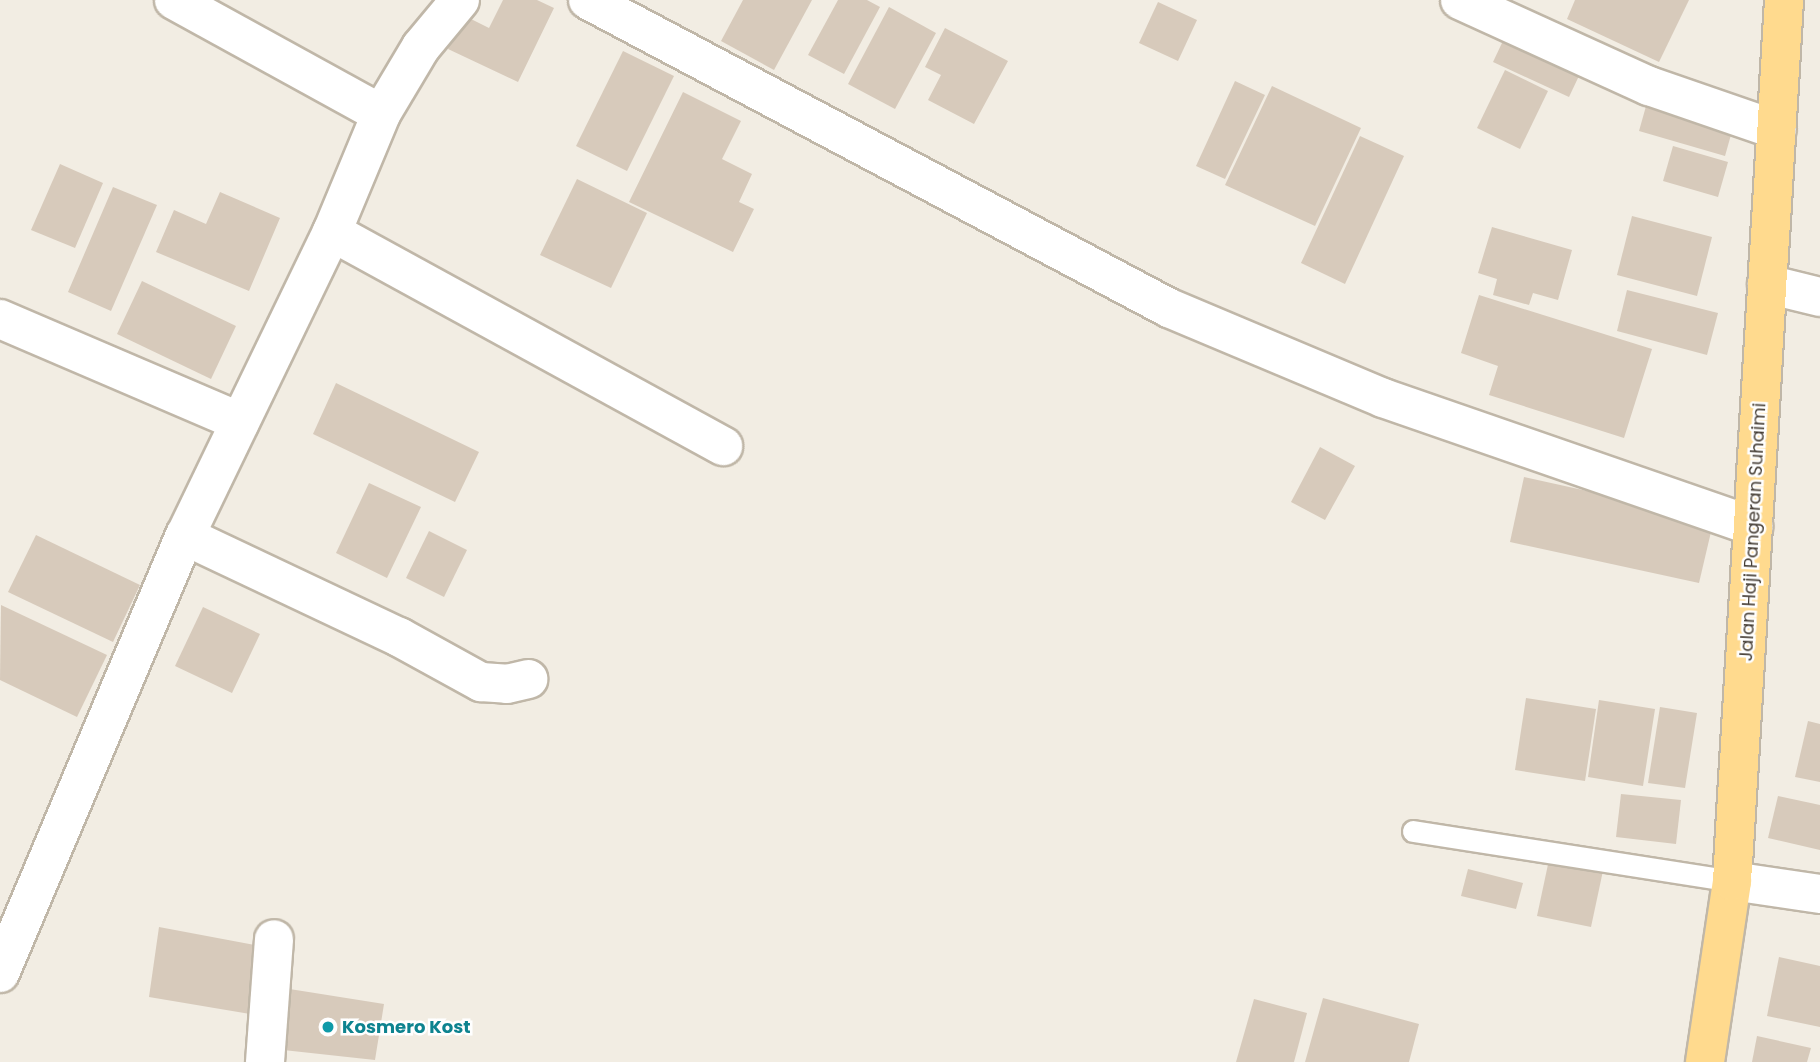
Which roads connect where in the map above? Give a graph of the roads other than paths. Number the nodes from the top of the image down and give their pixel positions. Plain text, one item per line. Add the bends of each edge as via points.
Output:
1 (174, 0) edge
2 (460, 0) edge
3 (588, 0) edge
4 (1460, 0) edge
5 (1784, 0) edge
6 (381, 114) junction
7 (1777, 130) junction
8 (332, 232) junction
9 (1768, 284) junction
10 (1820, 297) edge
11 (0, 319) edge
12 (240, 422) junction
13 (723, 446) dead end
14 (1753, 526) junction
15 (185, 536) junction
16 (528, 679) dead end
17 (1413, 831) dead end
18 (1731, 881) junction
19 (1820, 894) edge
20 (274, 939) dead end
21 (0, 973) edge
22 (265, 1062) edge
23 (1705, 1062) edge

1 - 6 street
2 - 6 street via 421,47
3 - 14 street via 1168,308 1382,398
4 - 7 street via 1648,86
5 - 7 main road, Jalan Haji Pangeran Suhaimi
6 - 8 street
7 - 9 main road, Jalan Haji Pangeran Suhaimi
8 - 12 street
8 - 13 street
9 - 10 street
9 - 14 main road, Jalan Haji Pangeran Suhaimi
11 - 12 street
12 - 15 street
14 - 18 main road, Jalan Haji Pangeran Suhaimi
15 - 16 street via 399,637 481,682 507,684
15 - 21 street
17 - 18 lane
18 - 19 street
18 - 23 main road, Jalan Haji Pangeran Suhaimi
20 - 22 street

